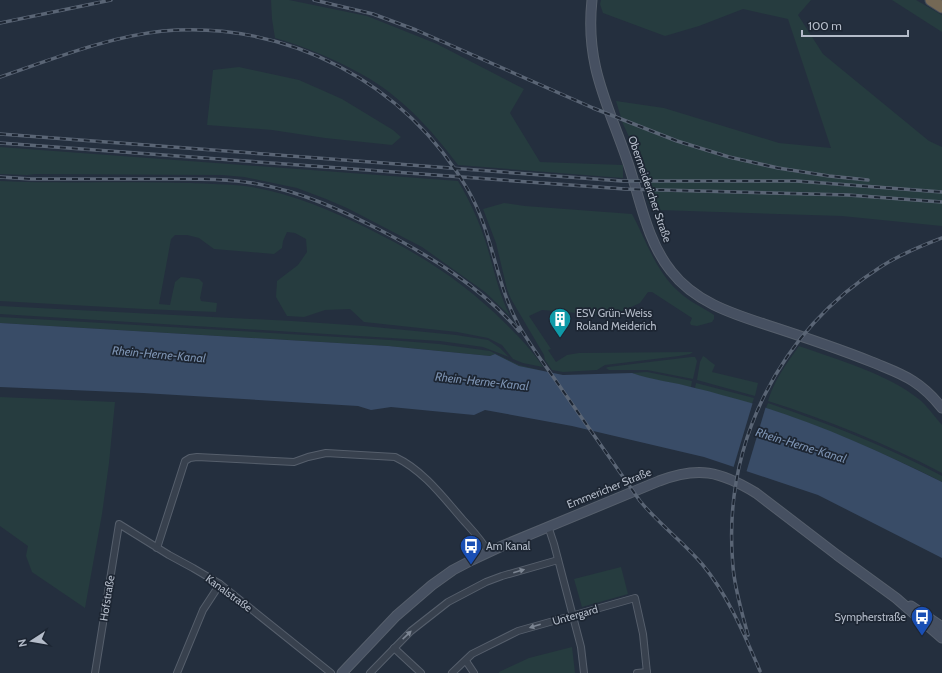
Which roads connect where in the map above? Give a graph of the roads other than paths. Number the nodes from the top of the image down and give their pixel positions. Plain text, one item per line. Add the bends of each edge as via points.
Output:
1 (592, 0) edge
2 (931, 0) edge
3 (942, 7) edge
4 (942, 408) edge
5 (119, 524) joint
6 (548, 526) junction
7 (157, 548) junction
8 (488, 552) junction
9 (558, 560) junction
10 (220, 584) junction
11 (896, 598) junction
12 (572, 615) junction
13 (942, 626) edge
14 (942, 638) edge
15 (394, 648) junction
16 (466, 661) junction
17 (94, 673) edge
18 (177, 673) edge
19 (331, 673) edge
20 (342, 673) edge
21 (370, 673) edge
22 (421, 673) edge
23 (452, 673) edge
24 (474, 673) edge
25 (584, 673) edge
26 (637, 673) edge
27 (647, 673) edge

1 - 4 main road, Obermeidericher Straße via 591,40 600,85 656,247 672,272 683,284 715,306 842,350 914,381
2 - 3 highway
5 - 7 street, Kanalstraße
5 - 17 street, Hofstraße
6 - 8 main road, Emmericher Straße
6 - 9 street
6 - 11 main road, Emmericher Straße via 671,477 690,472 714,474 734,480 756,493
7 - 8 street via 185,461 190,458 294,462 326,453 395,457 406,462 435,487
7 - 10 street, Kanalstraße
8 - 20 main road, Emmericher Straße via 468,561 432,586 396,616
9 - 12 street
15 -> 9 street via 448,602 486,582
10 - 18 street via 203,610
10 - 19 street, Kanalstraße
11 - 13 main road, Emmericher Straße
11 - 14 main road, Emmericher Straße
12 -> 16 street, Untergard via 518,631 472,654
12 - 25 street via 581,646
12 - 27 street, Untergard via 635,598 643,634
15 - 21 street
15 - 22 street
16 - 23 street, Untergard
16 - 24 street
26 - 27 street

